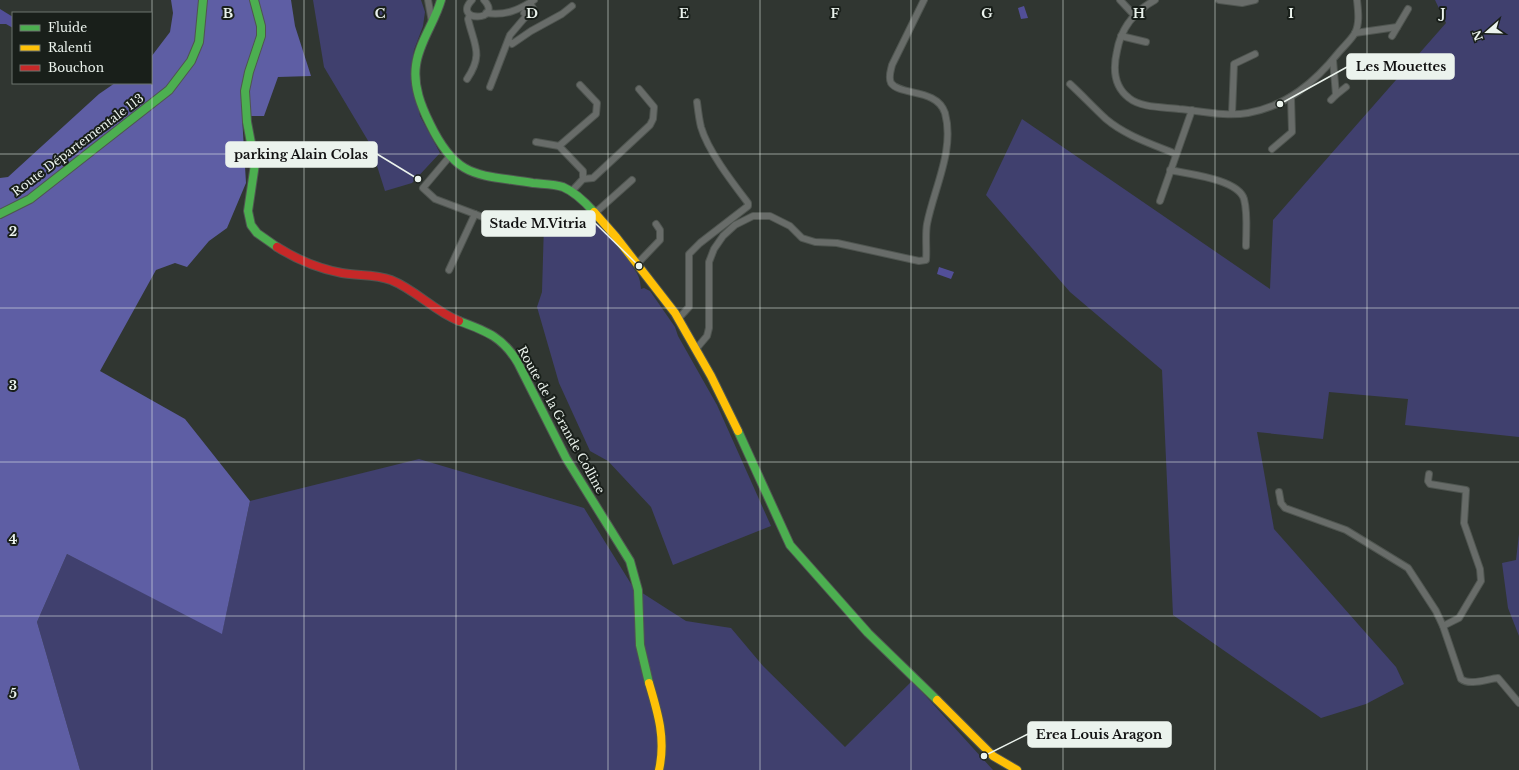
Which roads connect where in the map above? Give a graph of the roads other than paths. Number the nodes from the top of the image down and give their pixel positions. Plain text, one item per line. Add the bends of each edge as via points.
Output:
1 (199, 0) edge
2 (204, 0) edge
3 (254, 0) edge
4 (428, 0) edge
5 (442, 0) edge
6 (484, 0) edge
7 (924, 0) edge
8 (1120, 0) edge
9 (1156, 0) edge
10 (1218, 0) edge
11 (1255, 0) edge
12 (1357, 0) edge
13 (468, 1) edge
14 (532, 1) edge
15 (572, 6) dead end
16 (522, 8) junction
17 (1408, 9) dead end
18 (486, 13) junction
19 (470, 15) junction
20 (527, 15) junction
21 (1134, 16) junction
22 (432, 24) junction
23 (1397, 27) junction
24 (202, 29) junction
25 (1355, 32) junction
26 (1121, 36) junction
27 (1392, 36) dead end
28 (509, 41) junction
29 (1146, 42) dead end
30 (1255, 54) dead end
31 (1333, 60) junction
32 (1227, 63) dead end
33 (1234, 64) junction
34 (467, 79) dead end
35 (580, 84) dead end
36 (1070, 84) dead end
37 (490, 87) dead end
38 (1346, 87) dead end
39 (639, 89) dead end
40 (1291, 97) junction
41 (697, 102) dead end
42 (1192, 110) junction
43 (1232, 114) junction
44 (536, 142) dead end
45 (559, 146) junction
46 (1272, 149) dead end
47 (1176, 154) junction
48 (450, 156) junction
49 (1170, 170) junction
50 (583, 179) junction
51 (632, 180) dead end
52 (571, 192) junction
53 (1160, 201) dead end
54 (0, 214) edge
55 (475, 214) junction
56 (595, 214) junction
57 (656, 224) dead end
58 (504, 225) dead end
59 (1246, 246) dead end
60 (637, 264) junction
61 (449, 270) dead end
62 (678, 319) junction
63 (696, 348) junction
64 (1429, 474) dead end
65 (1278, 492) dead end
66 (1443, 626) junction
67 (1519, 702) edge
68 (659, 770) edge
69 (1017, 770) edge

1 - 24 street, Route Départementale 113
2 - 24 street, Route Départementale 113
3 - 68 street, Route de la Grande Colline via 262,21 262,32 245,87 247,122 255,163 255,175 247,207 251,226 262,238 316,265 340,272 380,277 398,283 421,301 496,337 511,352 564,456 589,499 625,550 633,570 639,600 643,665 660,720 664,749
4 - 22 street
5 - 22 street
6 - 18 street via 488,7
7 - 63 street via 892,65 890,76 891,82 897,88 928,96 940,104 944,113 947,148 927,225 926,260 919,261 837,243 815,242 802,238 790,226 770,216 753,216 735,225 714,249 709,262 709,328 707,336
8 - 21 street
9 - 21 street
10 - 11 street via 1242,3
12 - 25 street via 1358,17
13 - 19 street
14 - 16 street
14 - 20 street via 535,12
15 - 28 street via 512,44
16 - 18 street via 505,14
16 - 20 street
17 - 23 street
18 - 19 street via 479,18
19 - 34 street via 468,19 474,34 476,53 474,68
20 - 28 street via 510,35
21 - 26 street
22 - 48 street via 416,66 416,81 424,112
23 - 25 street
23 - 27 street
24 - 54 street, Route Départementale 113 via 191,61 170,90 30,199
25 - 31 street
26 - 29 street
26 - 42 street via 1114,71 1124,94 1138,102
28 - 37 street
30 - 33 street
31 - 38 street via 1334,97
31 - 40 street via 1310,83
32 - 33 street
33 - 43 street
35 - 45 street via 597,102 596,114
36 - 47 street via 1116,126
39 - 50 street via 654,107 650,125 593,178
40 - 43 street via 1276,105
40 - 46 street via 1292,132
41 - 62 street via 701,126 708,144 748,202 748,206 689,254 689,308
42 - 43 street
42 - 47 street
44 - 45 street
45 - 50 street via 583,171
47 - 49 street
48 - 52 street via 464,169 476,174 548,184
48 - 55 street via 423,188 435,199
49 - 53 street
49 - 59 street via 1219,180 1240,193 1244,198
50 - 52 street
51 - 56 street
52 - 56 street
55 - 58 street
55 - 61 street
56 - 60 street
57 - 60 street via 660,230 660,240
60 - 62 street
62 - 63 street
63 - 69 street via 790,545 799,557 873,638 984,748
64 - 66 street via 1430,484 1466,490 1464,523 1482,577 1459,618
65 - 66 street via 1285,508 1346,530 1408,568
66 - 67 street via 1461,679 1473,682 1498,678

